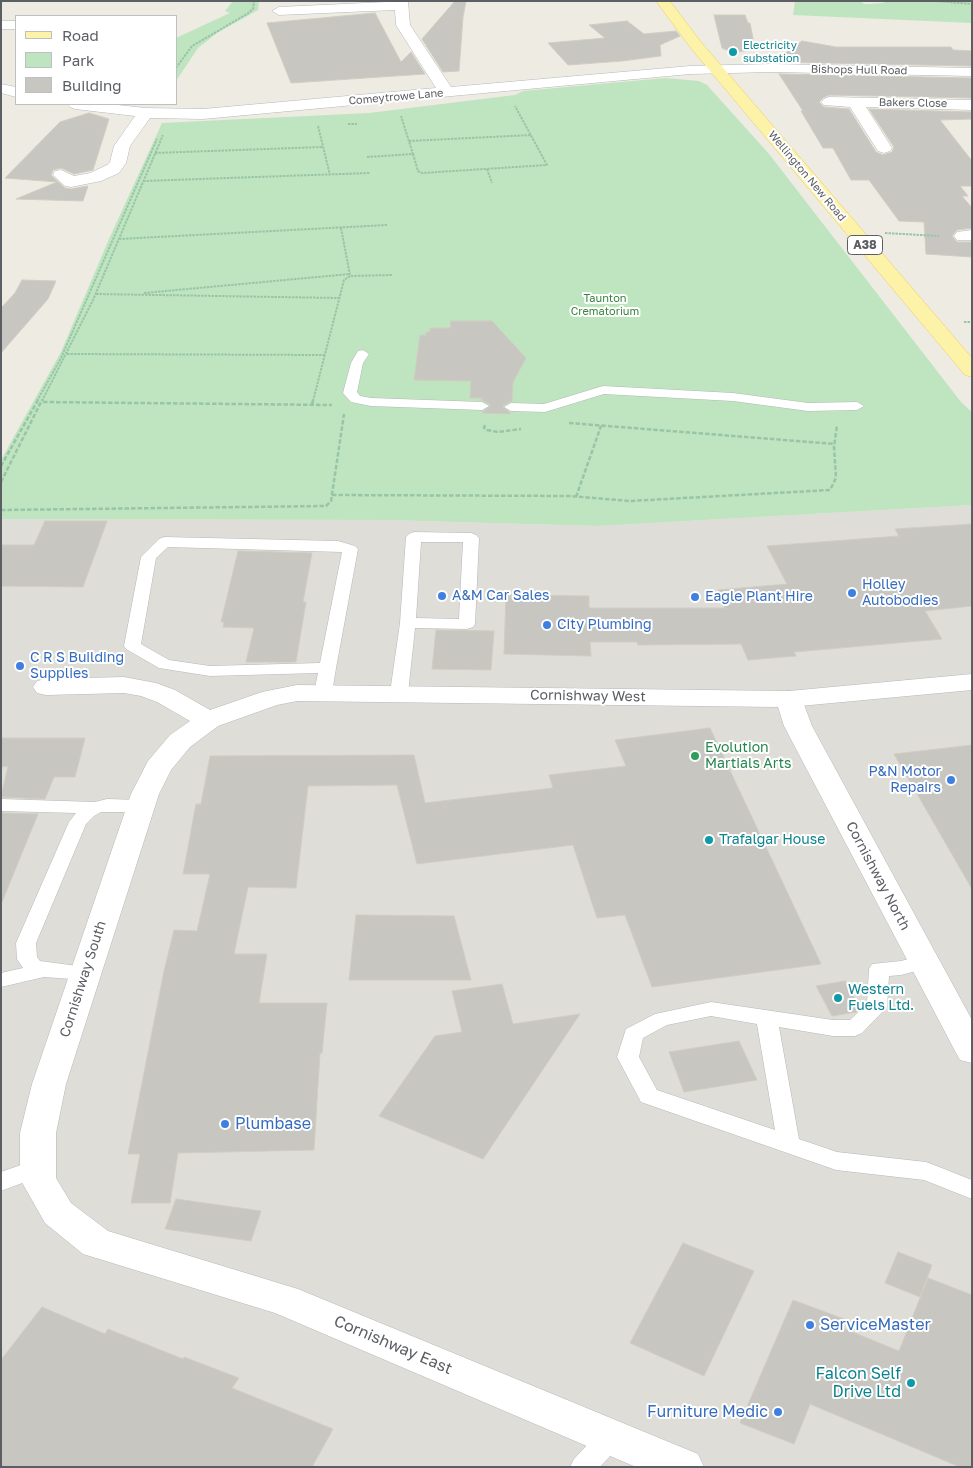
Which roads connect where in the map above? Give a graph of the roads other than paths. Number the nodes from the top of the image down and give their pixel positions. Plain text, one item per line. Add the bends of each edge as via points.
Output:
1 (663, 1) edge
2 (402, 4) edge
3 (279, 11) dead end
4 (1, 25) edge
5 (15, 25) edge
6 (716, 70) junction
7 (972, 72) edge
8 (447, 93) junction
9 (829, 102) dead end
10 (855, 102) junction
11 (83, 105) edge
12 (972, 105) edge
13 (145, 113) junction
14 (884, 140) dead end
15 (61, 181) dead end
16 (363, 354) dead end
17 (972, 371) edge
18 (482, 406) dead end
19 (857, 406) road end
20 (512, 407) dead end
21 (408, 623) junction
22 (326, 680) junction
23 (972, 682) edge
24 (46, 687) dead end
25 (399, 693) junction
26 (789, 699) junction
27 (208, 720) junction
28 (1, 805) edge
29 (141, 806) junction
30 (95, 808) junction
31 (924, 962) junction
32 (44, 970) junction
33 (86, 973) junction
34 (1, 980) edge
35 (767, 1019) junction
36 (972, 1051) edge
37 (789, 1144) junction
38 (38, 1168) junction
39 (1, 1182) edge
40 (972, 1190) edge
41 (96, 1243) joint
42 (611, 1437) junction
43 (583, 1467) edge
44 (683, 1467) edge

1 - 6 main road, A38
2 - 3 street
2 - 8 street via 403,24
4 - 5 street
6 - 7 street, Bishops Hull Road
6 - 8 street, Comeytrowe Lane
6 - 17 main road, Wellington New Road / A38
8 - 13 street, Comeytrowe Lane via 249,111
9 - 10 street, Bakers Close
10 - 12 street, Bakers Close
10 - 14 street, Bakers Close
11 - 13 street, Comeytrowe Lane
13 - 15 street via 122,146 113,169 95,177
16 - 18 lane via 357,363 350,393 354,402
19 - 20 lane via 808,407 733,397 603,390 545,408
21 - 21 lane via 467,624 470,538 414,537
21 - 25 lane
22 - 22 lane via 350,549 338,546 164,542 149,557 132,646 165,664 210,671
22 - 25 street, Cornishway West
22 - 27 street, Cornishway West via 297,694 271,698
23 - 26 street, Cornishway West
24 - 27 street via 124,685 147,689
25 - 26 street, Cornishway West
26 - 31 street, Cornishway North via 798,726
27 - 29 street, Cornishway South via 180,741 158,767
28 - 30 lane
29 - 30 lane
29 - 33 street, Cornishway South
30 - 32 lane via 78,822 26,943 27,959
31 - 35 lane via 879,969 876,1007 855,1028
31 - 36 street, Cornishway North
32 - 33 lane
32 - 34 lane
33 - 38 street, Cornishway South via 48,1084 38,1133
35 - 37 lane
35 - 37 lane via 711,1009 662,1019 633,1034 628,1057 649,1096
37 - 40 lane via 836,1161 926,1171
38 - 39 lane
38 - 41 street, Cornishway South via 38,1179 58,1213
41 - 42 street, Cornishway East via 284,1300
42 - 43 lane
42 - 44 street, Cornishway East

